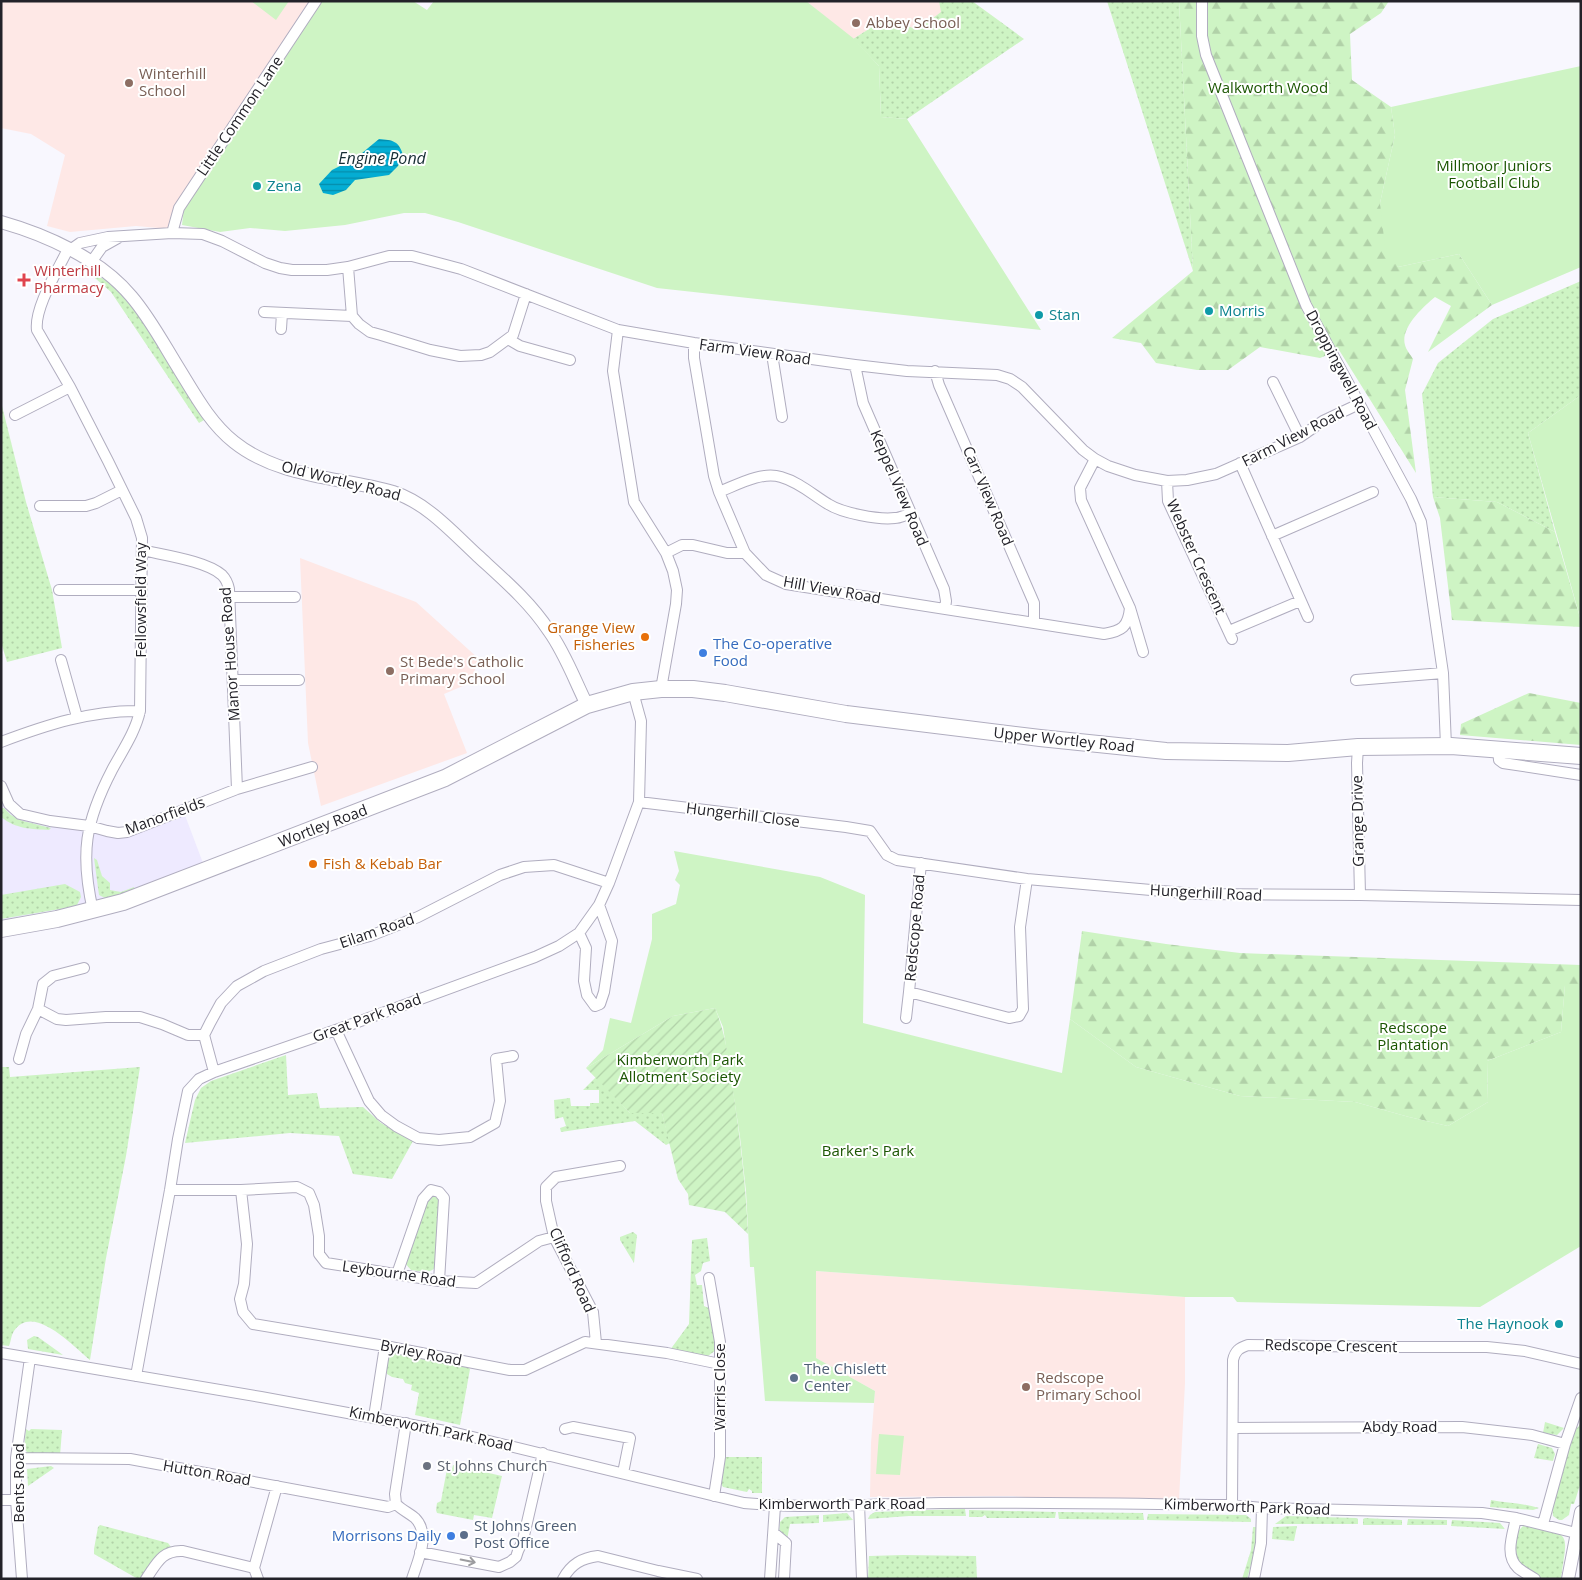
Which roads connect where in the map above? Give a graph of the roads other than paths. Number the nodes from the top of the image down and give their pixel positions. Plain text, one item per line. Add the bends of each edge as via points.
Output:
1 (316, 1) edge
2 (1202, 1) edge
3 (1, 222) edge
4 (172, 233) junction
5 (121, 237) junction
6 (69, 250) junction
7 (92, 261) junction
8 (348, 267) junction
9 (526, 294) junction
10 (264, 312) dead end
11 (282, 313) junction
12 (352, 316) junction
13 (281, 329) dead end
14 (618, 330) junction
15 (508, 340) junction
16 (694, 343) junction
17 (772, 354) junction
18 (565, 361) dead end
19 (855, 365) junction
20 (935, 371) junction
21 (1273, 382) dead end
22 (70, 387) junction
23 (1358, 404) junction
24 (15, 415) dead end
25 (782, 417) dead end
26 (1300, 436) junction
27 (1094, 460) junction
28 (1240, 463) junction
29 (1167, 481) junction
30 (122, 490) junction
31 (719, 492) junction
32 (1373, 492) dead end
33 (40, 506) dead end
34 (910, 514) junction
35 (1272, 536) junction
36 (142, 550) junction
37 (666, 553) junction
38 (745, 553) junction
39 (59, 590) dead end
40 (142, 590) junction
41 (230, 597) junction
42 (295, 598) dead end
43 (1300, 602) junction
44 (1130, 608) junction
45 (945, 609) junction
46 (1308, 617) dead end
47 (1034, 622) junction
48 (1143, 652) dead end
49 (61, 660) dead end
50 (1443, 673) junction
51 (234, 680) junction
52 (299, 680) dead end
53 (1356, 680) dead end
54 (661, 689) junction
55 (633, 692) junction
56 (587, 705) junction
57 (140, 711) junction
58 (77, 717) junction
59 (1, 742) edge
60 (1446, 746) junction
61 (1358, 747) junction
62 (1498, 749) junction
63 (1581, 756) edge
64 (312, 767) dead end
65 (1581, 774) edge
66 (1, 786) edge
67 (237, 789) junction
68 (639, 802) junction
69 (89, 826) junction
70 (846, 827) joint
71 (921, 863) junction
72 (1027, 879) junction
73 (609, 883) junction
74 (1360, 895) junction
75 (1581, 900) edge
76 (599, 905) junction
77 (93, 911) junction
78 (1, 929) edge
79 (579, 933) junction
80 (84, 968) dead end
81 (909, 992) junction
82 (38, 1009) junction
83 (906, 1018) dead end
84 (336, 1030) junction
85 (204, 1035) junction
86 (513, 1056) dead end
87 (19, 1059) dead end
88 (214, 1072) junction
89 (620, 1166) dead end
90 (170, 1190) junction
91 (241, 1190) junction
92 (554, 1237) junction
93 (398, 1274) junction
94 (709, 1278) dead end
95 (439, 1281) junction
96 (596, 1342) junction
97 (385, 1346) junction
98 (1, 1353) edge
99 (30, 1358) junction
100 (720, 1364) junction
101 (1581, 1364) edge
102 (136, 1376) junction
103 (1581, 1398) edge
104 (374, 1417) junction
105 (406, 1423) junction
106 (1233, 1428) junction
107 (565, 1429) dead end
108 (1566, 1444) junction
109 (543, 1453) junction
110 (16, 1458) junction
111 (623, 1474) junction
112 (277, 1486) junction
113 (714, 1496) junction
114 (1, 1500) edge
115 (16, 1500) junction
116 (396, 1504) junction
117 (859, 1504) junction
118 (1232, 1505) junction
119 (776, 1506) junction
120 (1262, 1508) junction
121 (1581, 1512) edge
122 (1516, 1518) junction
123 (1543, 1524) junction
124 (774, 1533) junction
125 (1576, 1533) junction
126 (420, 1552) junction
127 (254, 1568) junction
128 (657, 1575) edge
129 (22, 1579) edge
130 (146, 1579) edge
131 (258, 1579) edge
132 (412, 1579) edge
133 (563, 1579) edge
134 (697, 1579) edge
135 (770, 1579) edge
136 (784, 1579) edge
137 (862, 1579) edge
138 (1254, 1579) edge
139 (1534, 1579) edge
140 (1568, 1579) edge

1 - 4 street, Little Common Lane via 179,208
2 - 23 street, Droppingwell Road via 1202,36 1206,55 1306,305
3 - 6 street, Old Wortley Road
4 - 5 street, Farm View Road
4 - 8 street, Farm View Road via 203,234 280,268 308,271
5 - 6 street, Farm View Road via 88,240
5 - 7 street, Farm View Road via 102,247
6 - 7 street, Old Wortley Road
6 - 22 street, Fellowsfield Way via 39,308 36,322 39,335
7 - 56 street, Old Wortley Road via 119,282 140,307 201,405 235,443 280,466 390,492 409,498 430,511 540,618 551,632
8 - 9 street, Farm View Road via 389,256 412,256
8 - 12 street
9 - 14 street, Farm View Road
9 - 15 street via 513,335
10 - 11 street
11 - 12 street
11 - 13 street
12 - 15 street via 370,332 460,356 481,355
14 - 16 street, Farm View Road
14 - 37 street via 613,371 634,502
15 - 18 street
16 - 17 street, Farm View Road
16 - 31 street, Hill View Road
17 - 19 street, Farm View Road
17 - 25 street
19 - 20 street, Farm View Road
19 - 34 street, Keppel View Road via 863,403
20 - 27 street, Farm View Road via 997,375 1010,379 1022,387
20 - 47 street, Carr View Road via 1034,603
21 - 26 street
22 - 24 street
22 - 30 street, Fellowsfield Way
23 - 26 street, Farm View Road
23 - 50 street, Droppingwell Road via 1422,522
26 - 28 street, Farm View Road
27 - 29 street, Farm View Road via 1138,476
27 - 44 street via 1080,488 1081,500
28 - 29 street, Farm View Road via 1216,474
28 - 35 street
29 - 43 street, Webster Crescent via 1168,501 1230,635
30 - 33 street via 86,506
30 - 36 street, Fellowsfield Way via 138,525
31 - 34 street via 765,476 781,477 844,511 880,518
31 - 38 street, Hill View Road
32 - 35 street
34 - 45 street, Keppel View Road via 944,589
35 - 43 street
36 - 40 street, Fellowsfield Way
36 - 41 street, Manor House Road via 214,569 227,582
37 - 38 street via 682,545 727,554
37 - 54 street via 677,590
38 - 45 street, Hill View Road via 766,575 786,584
39 - 40 street
40 - 57 street, Fellowsfield Way
41 - 42 street
41 - 51 street, Manor House Road
43 - 46 street
44 - 47 street, Hill View Road via 1125,626 1104,634
44 - 48 street
45 - 47 street, Hill View Road
49 - 58 street
50 - 53 street
50 - 60 street, Droppingwell Road
51 - 52 street
51 - 67 street, Manor House Road
54 - 55 main road, Upper Wortley Road
54 - 61 main road, Upper Wortley Road via 693,689 846,714 1166,751 1288,753
55 - 56 main road, Wortley Road
55 - 68 street, Great Park Road via 641,721
56 - 77 main road, Wortley Road via 445,778 160,889
57 - 58 street
57 - 69 street, Fellowsfield Way via 131,736 102,790
58 - 59 street
60 - 61 main road, Upper Wortley Road
60 - 62 main road, Upper Wortley Road
61 - 74 street, Grange Drive
62 - 63 main road, Upper Wortley Road
62 - 65 street via 1502,763
64 - 67 street, Manorfields
66 - 69 street, Manorfields via 9,804 20,814
67 - 69 street, Manorfields via 127,832
68 - 70 street, Hungerhill Close
68 - 73 street, Great Park Road
69 - 77 street, Fellowsfield Way via 86,859
70 - 71 street, Hungerhill Road via 870,832 887,855 897,860
71 - 72 street, Hungerhill Road
71 - 81 street, Redscope Road
72 - 74 street, Hungerhill Road via 1196,894
72 - 81 street, Redscope Road via 1020,927 1022,1009 1018,1016 1009,1018
73 - 76 street, Great Park Road
73 - 85 street, Eilam Road via 554,865 524,867 500,875 418,917 264,971 237,986 221,1003
74 - 75 street, Hungerhill Road
76 - 79 street, Great Park Road
76 - 79 street via 612,941 604,992 596,1006 587,994 584,981 586,948
77 - 78 main road, Wortley Road
79 - 84 street, Great Park Road via 535,957
80 - 82 street via 60,973 47,980 41,989
81 - 83 street, Redscope Road
82 - 85 street via 66,1020 140,1017 188,1035
82 - 87 street
84 - 86 street via 369,1100 381,1115 418,1138 470,1137 495,1123 500,1101 496,1059
84 - 88 street, Great Park Road
85 - 88 street
88 - 90 street, Great Park Road via 198,1078 188,1091
89 - 92 street, Clifford Road via 556,1177 546,1187
90 - 91 street, Leybourne Road
90 - 102 street, Great Park Road
91 - 93 street, Leybourne Road via 297,1187 309,1193 314,1205 319,1254 326,1263
91 - 97 street, Byrley Road via 247,1244 240,1299 243,1312 253,1324
92 - 95 street, Leybourne Road via 539,1241 476,1284
92 - 96 street, Clifford Road via 593,1312
93 - 95 street, Leybourne Road
93 - 95 street via 423,1199 431,1190 444,1198
94 - 100 street, Warris Close via 718,1321
96 - 97 street, Byrley Road via 585,1342 525,1370 510,1370
96 - 100 street, Byrley Road
97 - 104 street
98 - 99 street, Kimberworth Park Road
99 - 102 street, Kimberworth Park Road
99 - 110 street, Bents Road
100 - 113 street, Warris Close via 720,1457
101 - 106 street, Redscope Crescent via 1487,1346 1248,1345 1235,1353 1233,1360
102 - 104 street, Kimberworth Park Road
103 - 108 street
104 - 105 street, Kimberworth Park Road
105 - 109 street, Kimberworth Park Road
105 - 116 street
106 - 108 street, Abdy Road via 1462,1426 1532,1435
106 - 118 street, Redscope Crescent
107 - 111 street via 630,1438
108 - 123 street
109 - 111 street, Kimberworth Park Road
126 -> 109 street via 499,1567 510,1562 516,1557 523,1540
110 - 112 street, Hutton Road via 130,1459
110 - 115 street, Bents Road
111 - 113 street, Kimberworth Park Road
112 - 116 street, Hutton Road via 388,1507
112 - 127 street
113 - 119 street, Kimberworth Park Road
114 - 115 street
115 - 129 street, Bents Road
116 - 126 street via 422,1528
117 - 118 street, Kimberworth Park Road
117 - 119 street, Kimberworth Park Road
117 - 137 street
118 - 120 street, Kimberworth Park Road
119 - 124 street
120 - 122 street, Kimberworth Park Road via 1482,1513
120 - 138 street via 1261,1543
121 - 125 street
122 - 123 street, Kimberworth Park Road
122 - 139 street via 1511,1556 1515,1565
123 - 125 street, Kimberworth Park Road
124 - 135 street
124 - 136 street via 786,1543
125 - 140 street
126 - 132 street
127 - 130 street via 171,1551 161,1558
127 - 131 street
128 - 133 street via 598,1556 575,1563
128 - 134 street

